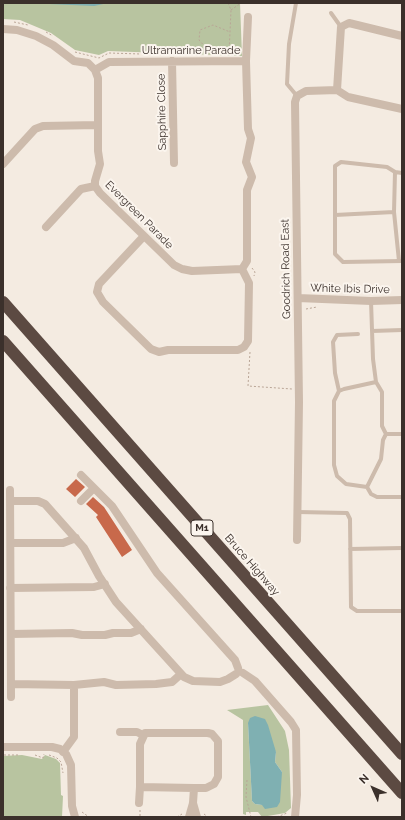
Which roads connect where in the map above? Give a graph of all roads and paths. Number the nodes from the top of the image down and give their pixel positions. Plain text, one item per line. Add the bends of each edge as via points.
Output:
1 (228, 3) edge
2 (241, 3) edge
3 (296, 3) edge
4 (231, 10) junction
5 (331, 13) dead end
6 (248, 17) dead end
7 (8, 22) dead end
8 (32, 27) dead end
9 (341, 27) junction
10 (3, 29) edge
11 (44, 31) dead end
12 (230, 32) junction
13 (402, 36) edge
14 (56, 38) dead end
15 (75, 52) dead end
16 (147, 54) dead end
17 (208, 55) dead end
18 (172, 61) junction
19 (246, 61) junction
20 (234, 62) junction
21 (95, 70) junction
22 (337, 90) junction
23 (297, 96) junction
24 (402, 109) edge
25 (98, 125) junction
26 (174, 163) dead end
27 (3, 164) edge
28 (395, 172) junction
29 (402, 173) edge
30 (95, 186) junction
31 (394, 212) junction
32 (335, 215) junction
33 (46, 227) dead end
34 (144, 236) junction
35 (247, 261) junction
36 (401, 261) edge
37 (242, 269) junction
38 (254, 279) dead end
39 (301, 299) junction
40 (402, 300) edge
41 (371, 301) junction
42 (3, 302) edge
43 (322, 307) dead end
44 (402, 330) edge
45 (372, 331) junction
46 (358, 334) dead end
47 (3, 341) edge
48 (250, 347) dead end
49 (376, 382) junction
50 (298, 389) junction
51 (339, 391) junction
52 (386, 434) junction
53 (402, 434) edge
54 (80, 475) dead end
55 (367, 487) junction
56 (94, 488) junction
57 (10, 490) dead end
58 (402, 497) edge
59 (10, 501) junction
60 (81, 501) dead end
61 (298, 512) junction
62 (76, 538) junction
63 (297, 540) dead end
64 (11, 543) junction
65 (350, 548) junction
66 (402, 548) edge
67 (104, 584) junction
68 (10, 588) junction
69 (402, 611) edge
70 (141, 629) junction
71 (11, 634) junction
72 (239, 672) junction
73 (181, 674) junction
74 (12, 684) junction
75 (74, 684) junction
76 (11, 697) dead end
77 (120, 732) dead end
78 (143, 735) junction
79 (3, 748) edge
80 (63, 752) junction
81 (22, 754) dead end
82 (33, 754) dead end
83 (402, 754) edge
84 (3, 755) edge
85 (64, 775) dead end
86 (247, 780) dead end
87 (140, 787) junction
88 (194, 788) junction
89 (402, 793) edge
90 (139, 803) dead end
91 (193, 803) junction
92 (78, 814) edge
93 (293, 815) edge
94 (89, 817) edge
95 (190, 817) edge
96 (197, 817) edge
97 (251, 817) edge
98 (276, 817) edge

1 - 4 path
2 - 4 path
3 - 23 lane via 289,44 287,84
4 - 12 path
5 - 9 lane
6 - 19 street
7 - 8 path via 19,22
9 - 13 street via 349,23
9 - 22 street
10 - 21 street via 36,36 74,61 88,63
11 - 14 path
12 - 17 path via 214,25 200,30 199,40 208,50
12 - 20 path via 229,56 234,57
15 - 16 path via 99,58 108,54
18 - 20 street, Ultramarine Parade
18 - 21 street, Ultramarine Parade via 109,62
18 - 26 street, Sapphire Close
19 - 20 street, Ultramarine Parade
19 - 35 street, Ultramarine Parade via 248,129 251,138 246,162 252,177 247,190
21 - 25 street, Evergreen Parade via 98,78
22 - 23 street via 306,91
22 - 24 street via 348,97
23 - 39 street, Goodrich Road East via 295,102
25 - 27 street via 43,126
25 - 30 street, Evergreen Parade via 100,164
28 - 29 lane
28 - 31 lane
28 - 32 lane via 387,167 341,162 335,166
30 - 33 street via 81,189
30 - 34 street, Evergreen Parade
31 - 32 lane
31 - 36 lane
32 - 36 lane via 335,254 343,262
34 - 37 street, Evergreen Parade via 174,265 182,269
34 - 37 street via 99,284 97,292 103,302 151,349 159,352 238,350 244,347 248,341 249,282
35 - 37 street
35 - 38 path via 254,272
39 - 41 street, White Ibis Drive
39 - 43 path via 306,310 311,307
39 - 50 street, Goodrich Road East
40 - 41 street, White Ibis Drive
41 - 45 lane
42 - 83 highway, Bruce Highway / M1
44 - 45 lane
45 - 49 lane
46 - 51 lane via 337,335 333,342
47 - 89 highway, M1
48 - 50 path via 248,386
49 - 51 lane
49 - 52 lane via 382,392 382,426
50 - 61 street, Goodrich Road East
51 - 55 lane via 334,401 334,465 337,476 346,484
52 - 53 lane
52 - 55 lane via 381,458
54 - 56 street
55 - 58 lane via 376,497
56 - 60 street
56 - 72 street via 116,512 157,573 235,660
57 - 59 street
59 - 62 street via 43,502
59 - 64 street
61 - 63 street, Goodrich Road East
61 - 65 lane via 347,514 350,519
62 - 64 street via 63,543
62 - 67 street via 90,556
64 - 68 street
65 - 66 lane
65 - 69 lane via 351,607 357,611
67 - 68 street via 94,587
67 - 70 street via 116,602
68 - 71 street
70 - 71 street via 131,633 104,635
70 - 73 street
71 - 74 street
72 - 73 street via 220,682 193,681
72 - 93 street via 255,681 296,730 297,795
73 - 75 street via 172,682 156,684
74 - 75 street
74 - 76 street
75 - 80 street via 74,737
77 - 78 street via 137,732
78 - 87 street via 140,744
78 - 88 street via 208,733 215,737 218,744 218,780 210,787
79 - 80 street via 48,747
80 - 92 street via 71,765 72,806
81 - 84 path
82 - 85 path via 43,758 44,754 57,758 61,762
86 - 97 path via 246,797
87 - 88 street
87 - 90 street
88 - 91 street
91 - 95 street
91 - 96 street
92 - 94 path
93 - 98 path via 289,812
95 - 96 street

